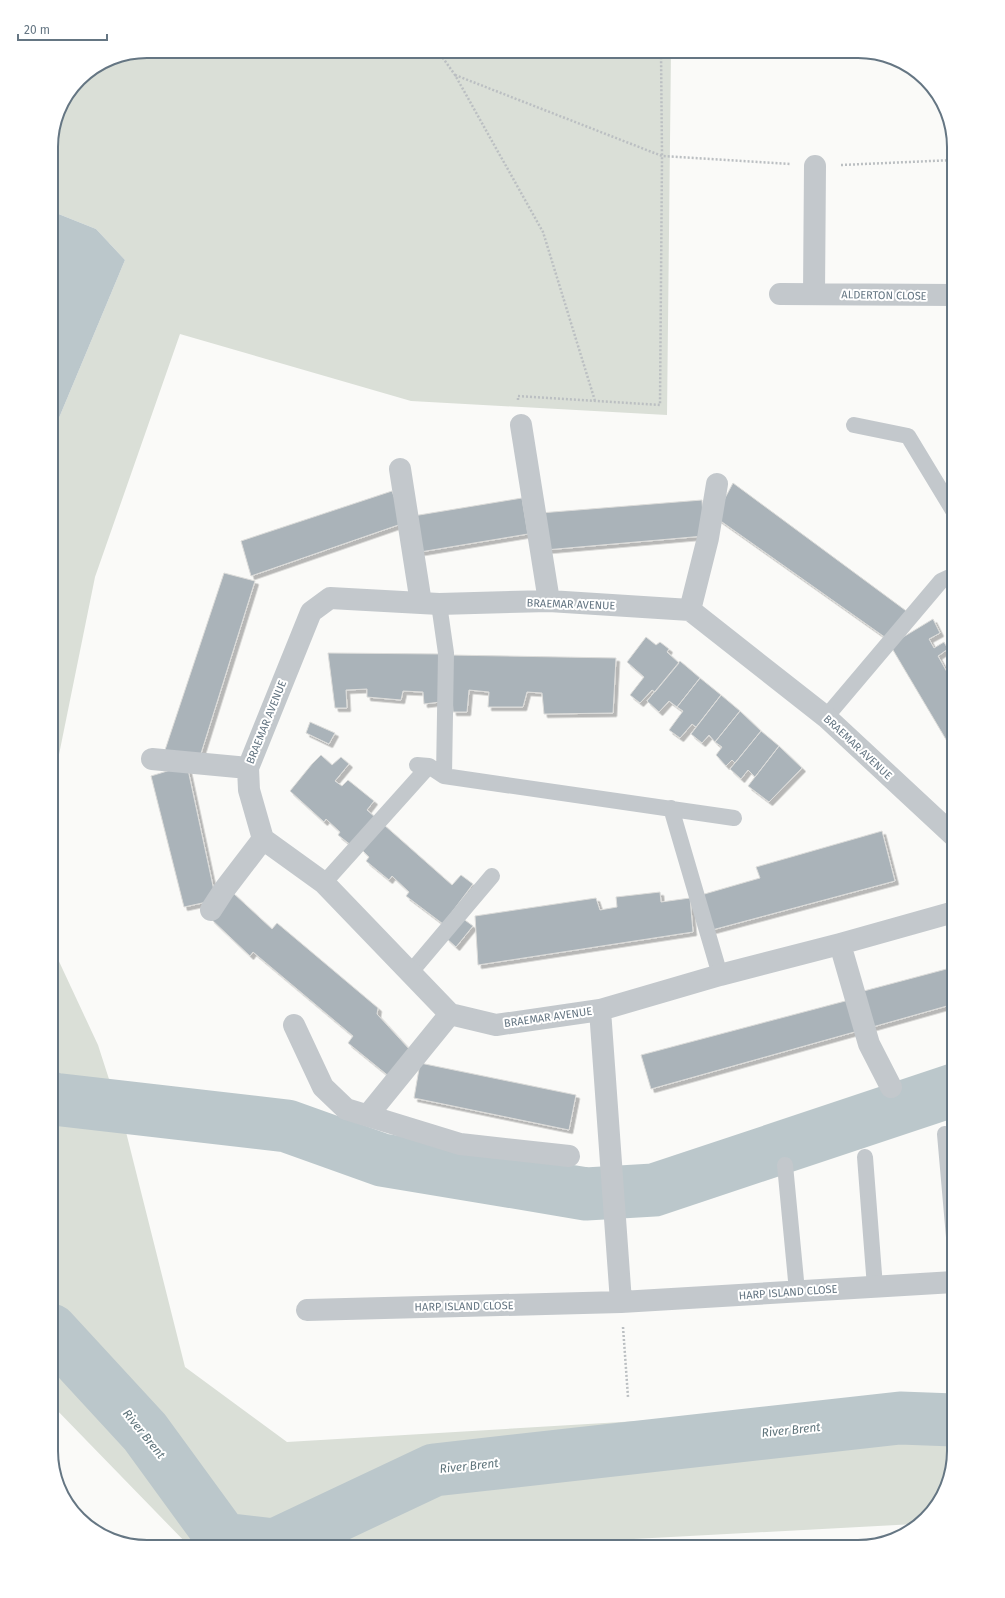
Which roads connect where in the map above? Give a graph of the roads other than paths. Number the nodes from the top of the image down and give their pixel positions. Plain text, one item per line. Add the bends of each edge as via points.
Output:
1 (815, 166) dead end
2 (780, 294) dead end
3 (814, 294) junction
4 (947, 295) edge
5 (521, 425) road end
6 (854, 425) dead end
7 (400, 469) dead end
8 (717, 484) dead end
9 (947, 500) edge
10 (947, 578) edge
11 (549, 601) junction
12 (430, 603) junction
13 (690, 610) junction
14 (826, 717) junction
15 (152, 759) dead end
16 (248, 768) junction
17 (444, 776) junction
18 (671, 808) junction
19 (734, 818) dead end
20 (947, 829) edge
21 (263, 839) junction
22 (492, 876) dead end
23 (324, 883) junction
24 (211, 910) dead end
25 (947, 914) edge
26 (840, 944) junction
27 (410, 973) junction
28 (720, 975) junction
29 (600, 1010) junction
30 (450, 1014) junction
31 (294, 1025) dead end
32 (891, 1087) dead end
33 (368, 1116) junction
34 (945, 1134) dead end
35 (569, 1156) dead end
36 (865, 1157) dead end
37 (947, 1157) edge
38 (786, 1165) dead end
39 (947, 1282) edge
40 (875, 1287) junction
41 (797, 1292) junction
42 (621, 1302) junction
43 (307, 1310) dead end

1 - 3 street
2 - 3 street, ALDERTON CLOSE
3 - 4 street, ALDERTON CLOSE
5 - 11 street
6 - 9 lane via 908,436
7 - 12 street
8 - 13 street via 708,538
10 - 14 lane via 941,580
11 - 12 street, BRAEMAR AVENUE
11 - 13 street, BRAEMAR AVENUE
12 - 16 street, BRAEMAR AVENUE via 330,598 311,612
12 - 17 lane via 446,653
13 - 14 street, BRAEMAR AVENUE
14 - 20 street, BRAEMAR AVENUE
15 - 16 street
16 - 21 street, BRAEMAR AVENUE via 249,790
17 - 18 lane
17 - 23 lane via 423,765
18 - 19 lane
18 - 28 lane
21 - 23 street
21 - 24 street
22 - 27 lane
23 - 27 street
25 - 26 street, BRAEMAR AVENUE
26 - 28 street, BRAEMAR AVENUE
26 - 32 street via 869,1044
27 - 30 street
28 - 29 street, BRAEMAR AVENUE
29 - 30 street, BRAEMAR AVENUE via 496,1025
29 - 42 street
30 - 33 street
31 - 33 street via 323,1087 346,1109
33 - 35 street via 460,1144
34 - 37 lane
36 - 40 lane
38 - 41 lane
39 - 40 street, HARP ISLAND CLOSE
40 - 41 street, HARP ISLAND CLOSE
41 - 42 street, HARP ISLAND CLOSE
42 - 43 street, HARP ISLAND CLOSE

